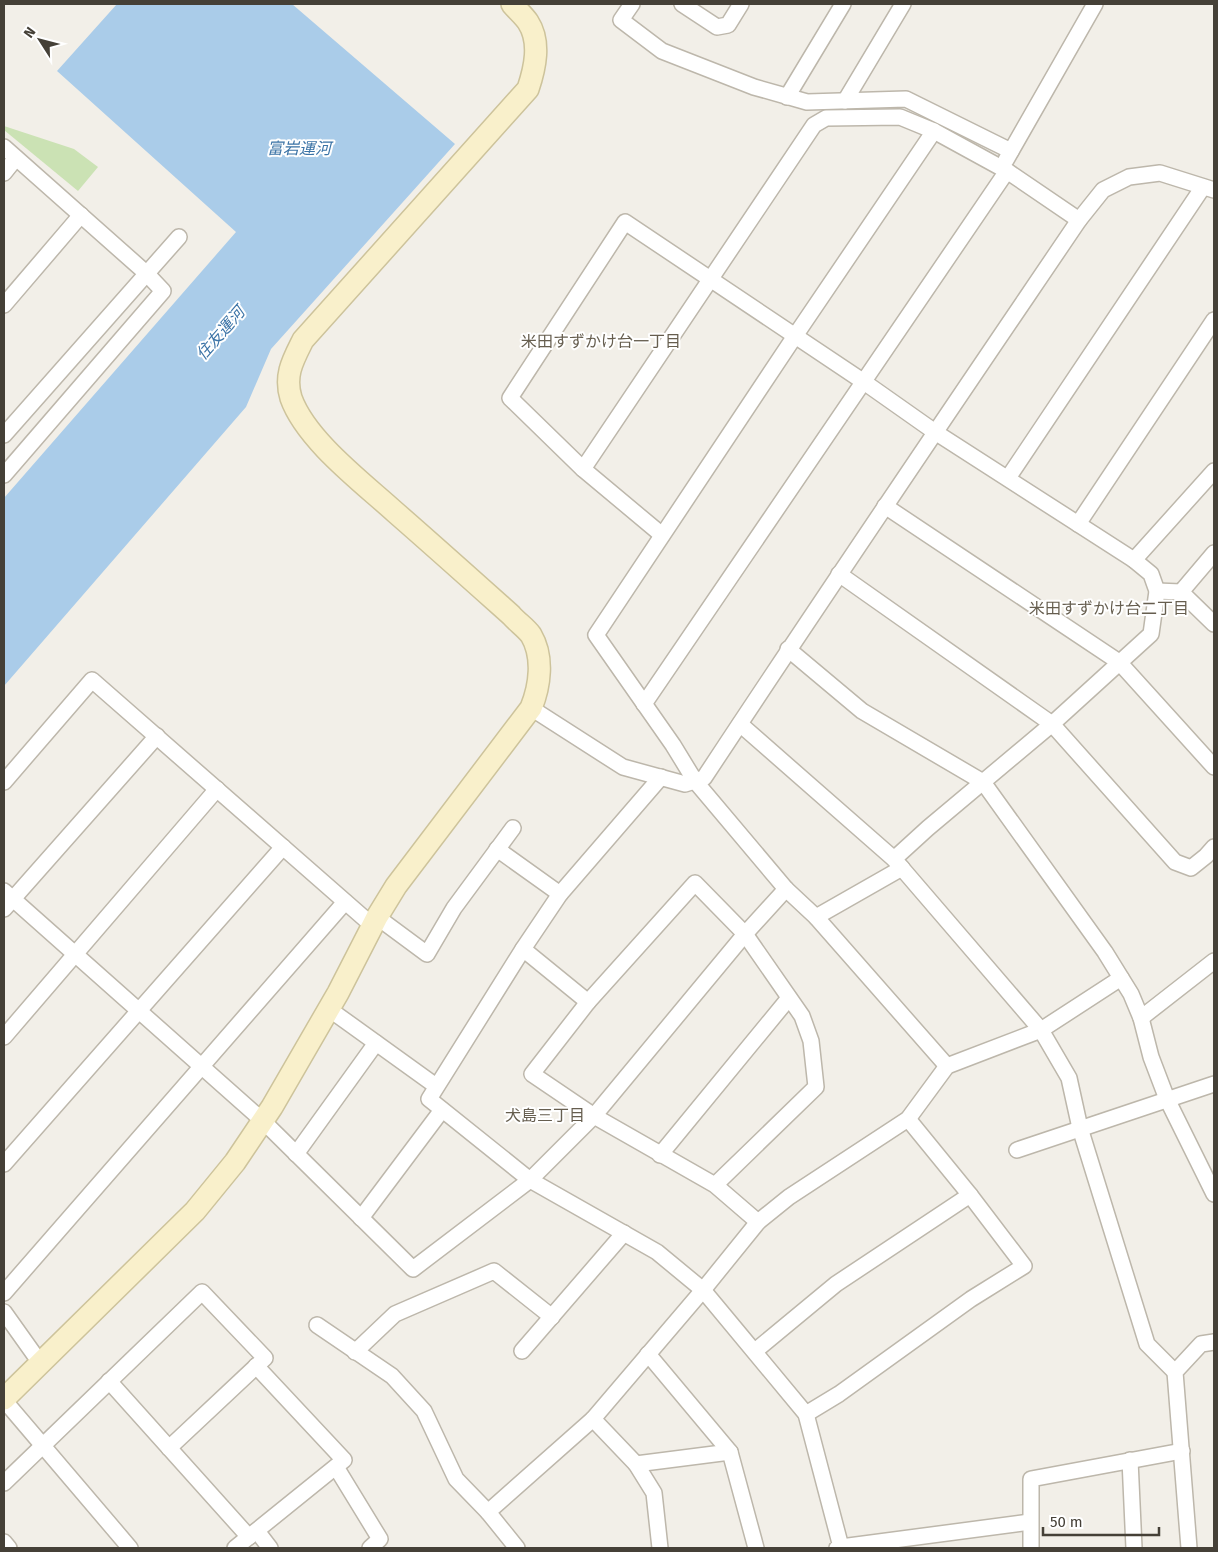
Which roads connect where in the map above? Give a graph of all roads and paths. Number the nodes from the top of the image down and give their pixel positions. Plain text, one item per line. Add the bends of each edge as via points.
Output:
1 (512, 4) edge
2 (632, 4) edge
3 (682, 4) edge
4 (741, 4) edge
5 (842, 4) edge
6 (903, 4) edge
7 (1095, 4) edge
8 (788, 97) junction
9 (845, 101) junction
10 (934, 132) junction
11 (4, 147) edge
12 (1011, 151) junction
13 (16, 158) junction
14 (1004, 169) junction
15 (4, 173) edge
16 (1208, 189) edge
17 (81, 215) junction
18 (1079, 220) junction
19 (179, 237) dead end
20 (146, 273) junction
21 (709, 279) junction
22 (4, 305) edge
23 (1214, 320) edge
24 (795, 336) junction
25 (864, 382) junction
26 (935, 432) junction
27 (4, 433) edge
28 (583, 469) junction
29 (1214, 471) edge
30 (4, 475) edge
31 (1008, 478) junction
32 (885, 506) junction
33 (1078, 524) junction
34 (662, 535) junction
35 (1214, 553) edge
36 (1134, 560) junction
37 (839, 574) junction
38 (1156, 591) junction
39 (1181, 592) junction
40 (1214, 624) edge
41 (788, 649) junction
42 (1119, 662) junction
43 (644, 704) junction
44 (530, 708) junction
45 (740, 724) junction
46 (1052, 724) junction
47 (157, 736) junction
48 (1214, 767) edge
49 (661, 777) junction
50 (695, 780) junction
51 (4, 782) edge
52 (983, 782) junction
53 (217, 789) junction
54 (513, 828) dead end
55 (283, 847) junction
56 (1214, 847) edge
57 (497, 849) junction
58 (898, 863) junction
59 (786, 890) junction
60 (560, 894) junction
61 (7, 900) edge
62 (345, 902) junction
63 (816, 917) junction
64 (375, 921) junction
65 (745, 934) junction
66 (523, 949) junction
67 (75, 954) junction
68 (1214, 961) edge
69 (1120, 978) junction
70 (789, 998) junction
71 (588, 1002) junction
72 (329, 1009) junction
73 (139, 1011) junction
74 (1141, 1018) junction
75 (1041, 1030) junction
76 (4, 1037) edge
77 (376, 1042) junction
78 (202, 1066) junction
79 (947, 1066) junction
80 (1214, 1084) edge
81 (436, 1086) junction
82 (1167, 1099) junction
83 (442, 1110) junction
84 (594, 1116) junction
85 (908, 1119) junction
86 (263, 1121) junction
87 (1080, 1128) junction
88 (1017, 1150) dead end
89 (296, 1154) junction
90 (660, 1154) junction
91 (4, 1164) edge
92 (530, 1180) junction
93 (715, 1185) junction
94 (1214, 1194) edge
95 (970, 1195) junction
96 (361, 1218) junction
97 (758, 1222) junction
98 (624, 1233) junction
99 (703, 1290) junction
100 (4, 1293) edge
101 (4, 1312) edge
102 (552, 1317) junction
103 (317, 1325) dead end
104 (1214, 1342) edge
105 (522, 1351) dead end
106 (754, 1351) junction
107 (355, 1352) junction
108 (648, 1354) junction
109 (40, 1364) junction
110 (256, 1366) junction
111 (1175, 1372) junction
112 (109, 1382) junction
113 (4, 1400) edge
114 (806, 1414) junction
115 (593, 1419) junction
116 (42, 1445) junction
117 (168, 1448) junction
118 (1182, 1451) junction
119 (730, 1452) junction
120 (1130, 1460) junction
121 (636, 1464) junction
122 (336, 1467) junction
123 (4, 1482) edge
124 (488, 1512) junction
125 (1030, 1522) junction
126 (253, 1534) junction
127 (940, 1541) edge
128 (4, 1542) edge
129 (885, 1545) edge
130 (9, 1548) edge
131 (130, 1548) edge
132 (235, 1548) edge
133 (270, 1548) edge
134 (370, 1548) edge
135 (517, 1548) edge
136 (660, 1548) edge
137 (756, 1548) edge
138 (839, 1548) edge
139 (1031, 1548) edge
140 (1134, 1548) edge
141 (1189, 1548) edge

1 - 44 street via 529,23 536,48 528,89 303,340 289,370 290,396 299,417 313,435 531,635 539,660 537,694
2 - 8 street via 621,20 662,51
3 - 4 street via 717,27 728,25
5 - 8 street
6 - 9 street
7 - 12 street
8 - 9 street via 807,102
9 - 12 street via 906,99
10 - 14 street
10 - 21 street via 900,117 826,118 814,125
10 - 24 street
11 - 13 street
12 - 14 street
13 - 15 street
13 - 17 street
14 - 18 street
14 - 25 street
16 - 18 street via 1160,173 1129,177 1103,190
16 - 31 street
17 - 20 street
17 - 22 street
18 - 26 street
19 - 20 street
20 - 27 street
20 - 30 street via 163,291
21 - 24 street
21 - 28 street
21 - 28 street via 625,222 510,398
23 - 33 street
24 - 25 street
24 - 34 street
25 - 26 street
25 - 43 street
26 - 31 street
26 - 32 street
28 - 34 street
29 - 36 street
31 - 33 street
32 - 37 street
32 - 42 street
33 - 36 street
34 - 43 street via 596,635
35 - 39 street
36 - 38 street via 1151,574
37 - 41 street
37 - 46 street
38 - 39 street
38 - 42 street via 1151,634
39 - 40 street
41 - 45 street
41 - 52 street via 862,710
42 - 46 street
42 - 48 street
43 - 50 street
44 - 49 street via 623,766
44 - 64 street via 396,886
45 - 50 street via 704,778
45 - 58 street
46 - 52 street
46 - 56 street via 1175,862 1191,868
47 - 51 street via 92,680
47 - 53 street
47 - 61 street
49 - 50 street via 685,784
49 - 60 street
50 - 59 street
52 - 58 street via 928,828
52 - 69 street via 1105,952
53 - 55 street
53 - 67 street
54 - 57 street
55 - 62 street
55 - 73 street
57 - 60 street
57 - 64 street via 454,908 427,954
58 - 63 street
58 - 75 street
59 - 63 street
59 - 65 street
60 - 66 street
61 - 67 street
62 - 64 street
62 - 78 street
63 - 79 street
64 - 72 street
65 - 70 street
65 - 71 street via 695,883
65 - 84 street
66 - 71 street
66 - 81 street
67 - 73 street
67 - 76 street
68 - 74 street
69 - 74 street
69 - 75 street
70 - 90 street
70 - 93 street via 802,1016 811,1041 816,1087
71 - 84 street via 532,1074
72 - 77 street
72 - 86 street
73 - 78 street
73 - 91 street
74 - 82 street
75 - 79 street
75 - 87 street via 1069,1078
77 - 81 street
77 - 89 street
78 - 86 street
78 - 100 street
79 - 85 street
80 - 82 street
81 - 83 street via 429,1099
82 - 87 street
82 - 94 street
83 - 92 street
83 - 96 street
84 - 90 street
84 - 92 street
85 - 95 street
85 - 97 street via 789,1197
86 - 89 street
86 - 109 street via 195,1211
87 - 88 street
87 - 111 street via 1147,1344
89 - 96 street
90 - 93 street
92 - 96 street via 413,1269
92 - 98 street
93 - 97 street
95 - 106 street via 836,1284
95 - 114 street via 1024,1266 971,1299 840,1394
97 - 99 street
98 - 99 street via 656,1252
98 - 102 street
99 - 106 street
99 - 108 street
101 - 109 street
102 - 105 street
102 - 107 street via 494,1271 395,1314
103 - 107 street
104 - 111 street via 1201,1344
106 - 114 street
107 - 124 street via 392,1376 424,1411 456,1479
108 - 115 street
108 - 119 street
109 - 113 street
110 - 112 street via 265,1358 202,1292
110 - 117 street
110 - 122 street via 344,1460
111 - 118 street
112 - 116 street
112 - 117 street
113 - 116 street
114 - 138 street
115 - 121 street
115 - 124 street
116 - 123 street
116 - 131 street
117 - 126 street
118 - 120 street
118 - 141 street
119 - 121 street
119 - 137 street
120 - 125 street via 1031,1479
120 - 140 street
121 - 136 street via 654,1493
122 - 126 street
122 - 134 street via 380,1539
124 - 135 street
125 - 127 street
125 - 139 street
126 - 132 street
126 - 133 street
127 - 129 street
128 - 130 street
129 - 138 street

